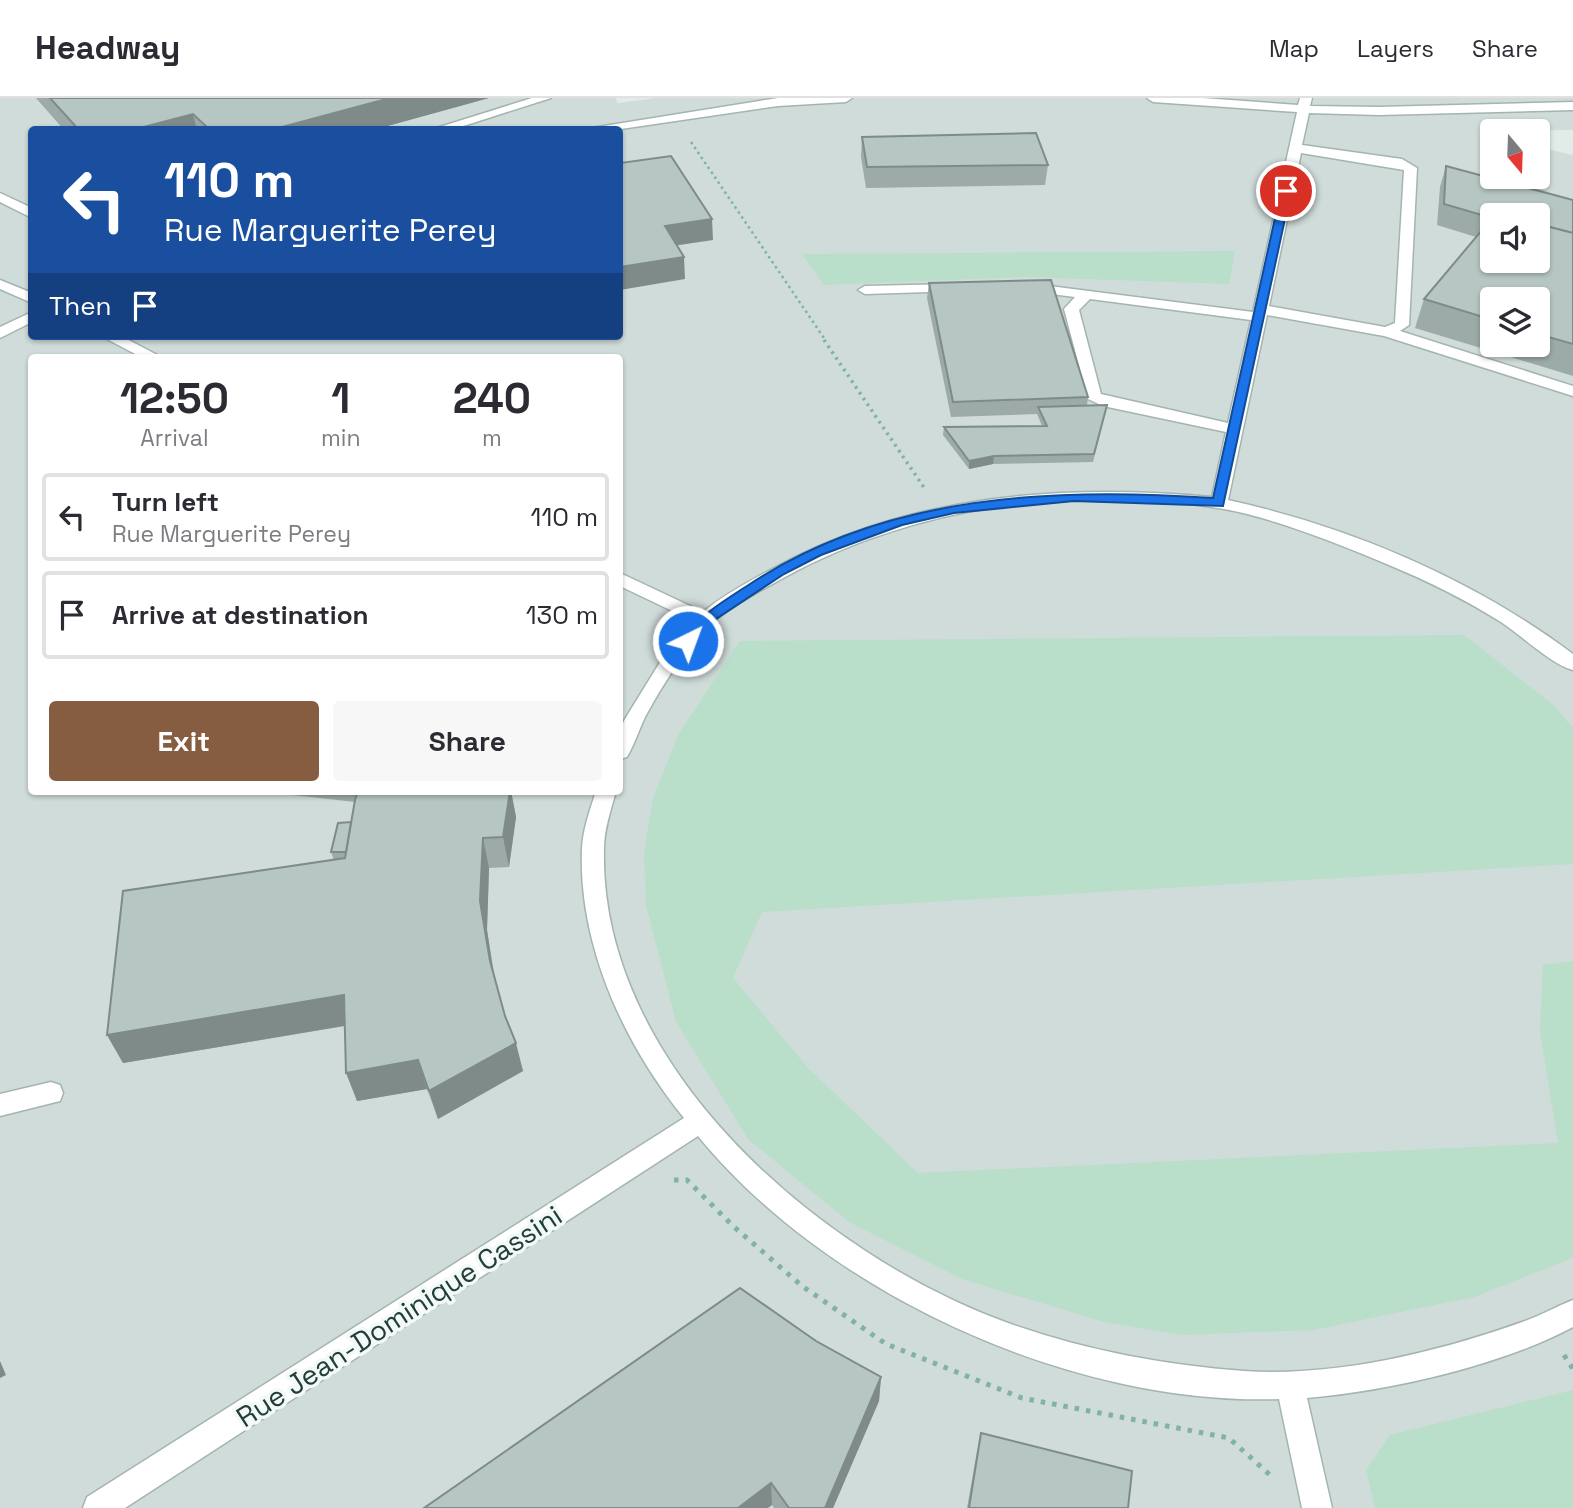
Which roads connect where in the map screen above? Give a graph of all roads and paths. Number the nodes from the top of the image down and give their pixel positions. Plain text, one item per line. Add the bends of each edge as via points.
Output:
1 (544, 98) edge
2 (846, 98) edge
3 (1153, 98) edge
4 (1305, 104) edge
5 (1573, 106) edge
6 (450, 126) edge
7 (613, 126) edge
8 (688, 138) dead end
9 (1295, 148) junction
10 (0, 197) edge
11 (28, 212) edge
12 (0, 285) edge
13 (1011, 287) edge
14 (971, 288) edge
15 (865, 290) dead end
16 (1087, 294) junction
17 (28, 297) edge
18 (1259, 313) junction
19 (28, 318) edge
20 (0, 332) edge
21 (1387, 332) junction
22 (117, 340) edge
23 (147, 354) edge
24 (1573, 390) edge
25 (1235, 429) junction
26 (1219, 503) junction
27 (940, 512) junction
28 (623, 580) edge
29 (705, 620) junction
30 (1573, 664) edge
31 (623, 746) edge
32 (605, 795) edge
33 (51, 1093) dead end
34 (0, 1105) edge
35 (699, 1122) junction
36 (663, 1180) dead end
37 (1573, 1313) edge
38 (1290, 1384) junction
39 (1272, 1481) dead end
40 (97, 1508) edge
41 (1317, 1508) edge

1 - 6 street
2 - 7 street via 764,104
3 - 4 street
4 - 5 street via 1379,111
4 - 9 street
8 - 27 path
9 - 18 street
9 - 21 street via 1402,163 1410,168 1402,325
10 - 11 street
12 - 17 street
13 - 16 street
14 - 15 street
16 - 18 street
16 - 25 street via 1071,309 1094,396
18 - 21 street
18 - 25 street
19 - 20 street
21 - 24 street
22 - 23 street
25 - 26 street
26 - 27 street via 1074,498
26 - 30 street via 1331,537 1422,573 1511,619
27 - 29 street via 816,552
28 - 29 street
29 - 31 street via 646,698
32 - 35 street via 593,847 598,915 612,968 632,1017
33 - 34 street
35 - 38 street via 761,1185 828,1242 893,1283 973,1323 1040,1347 1130,1369 1233,1384
35 - 40 street, Rue Jean-Dominique Cassini
36 - 39 path via 687,1180 802,1286 886,1343 1022,1398 1230,1438 1268,1470
37 - 38 street via 1545,1328 1412,1367 1351,1380
38 - 41 street

